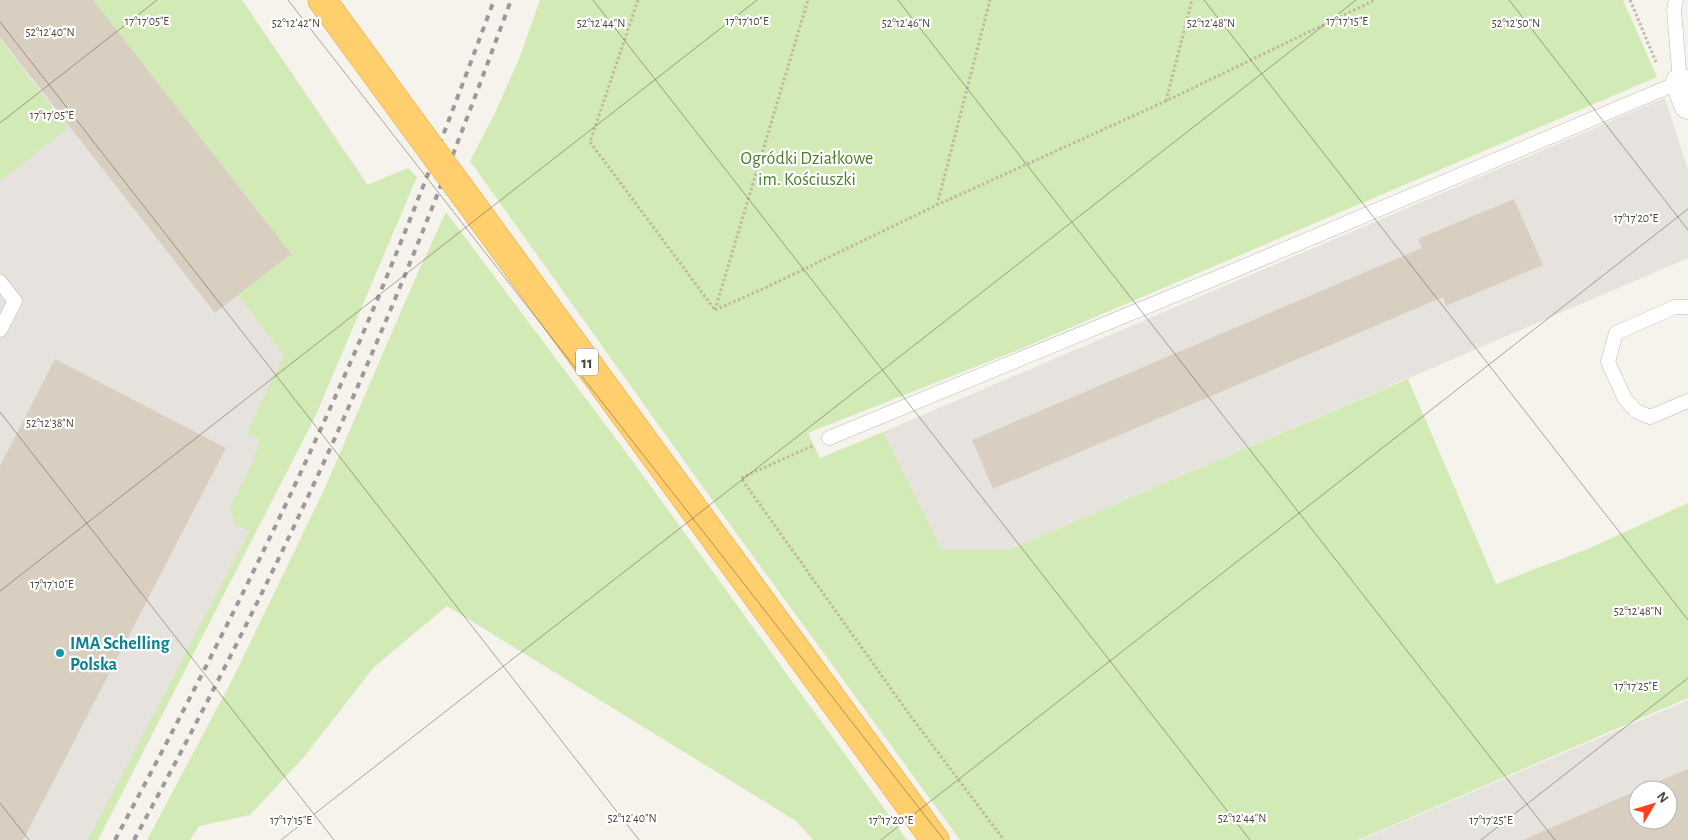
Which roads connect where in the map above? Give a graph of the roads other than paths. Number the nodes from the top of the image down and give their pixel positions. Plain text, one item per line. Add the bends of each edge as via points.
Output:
1 (322, 0) edge
2 (1676, 0) edge
3 (1678, 91) edge
4 (0, 282) edge
5 (1688, 307) edge
6 (0, 330) edge
7 (1688, 401) edge
8 (829, 438) road end
9 (935, 840) edge

1 - 9 highway, 11, bridge
2 - 3 lane
3 - 8 lane
4 - 6 lane via 15,301
5 - 7 lane via 1674,307 1616,333 1608,362 1625,399 1636,411 1650,417

